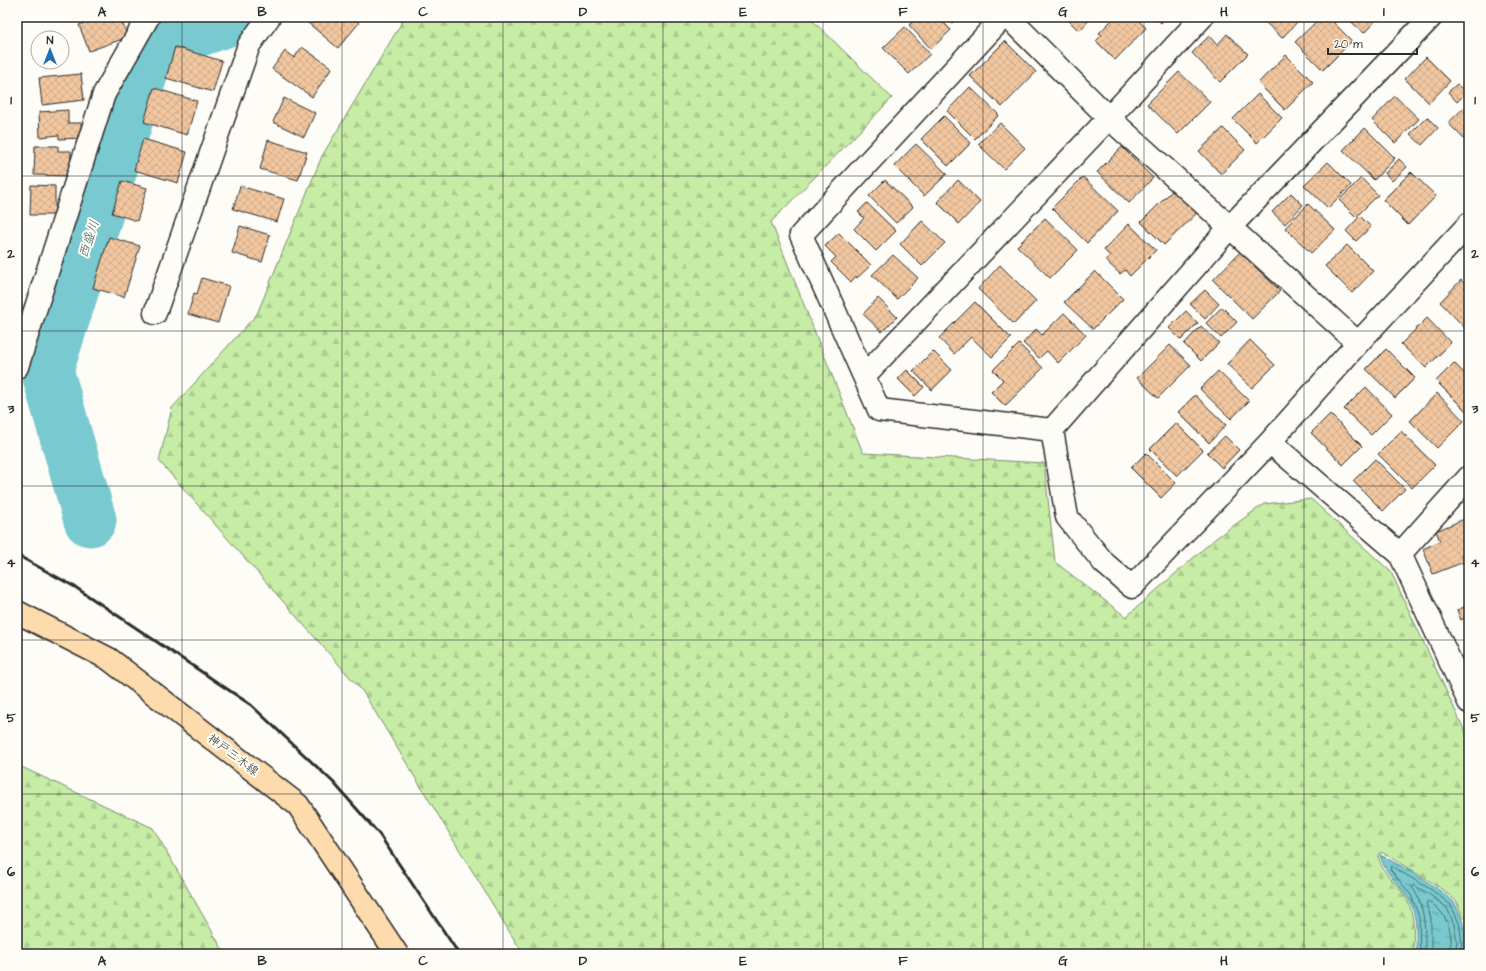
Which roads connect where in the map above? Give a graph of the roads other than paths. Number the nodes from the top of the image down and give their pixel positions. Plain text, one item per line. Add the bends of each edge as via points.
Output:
1 (148, 17) edge
2 (269, 17) edge
3 (1003, 17) edge
4 (1008, 17) edge
5 (1202, 17) edge
6 (1431, 17) edge
7 (1109, 118) junction
8 (1469, 224) edge
9 (1230, 227) junction
10 (155, 313) dead end
11 (1358, 343) junction
12 (17, 367) edge
13 (864, 376) junction
14 (1052, 430) junction
15 (1270, 442) junction
16 (1469, 477) edge
17 (1400, 554) junction
18 (17, 612) edge
19 (1469, 702) edge
20 (397, 954) edge

1 - 12 street via 104,94
2 - 10 street via 249,45
3 - 13 street via 801,236
4 - 7 street
5 - 7 street
6 - 9 street
7 - 9 street
7 - 13 street
8 - 11 street
9 - 11 street
9 - 14 street
11 - 15 street
13 - 14 street via 879,410
14 - 15 street via 1066,517 1104,563 1132,587
15 - 17 street
16 - 17 street
17 - 19 street
18 - 20 main road, 神戸三木線 via 108,660 298,805

